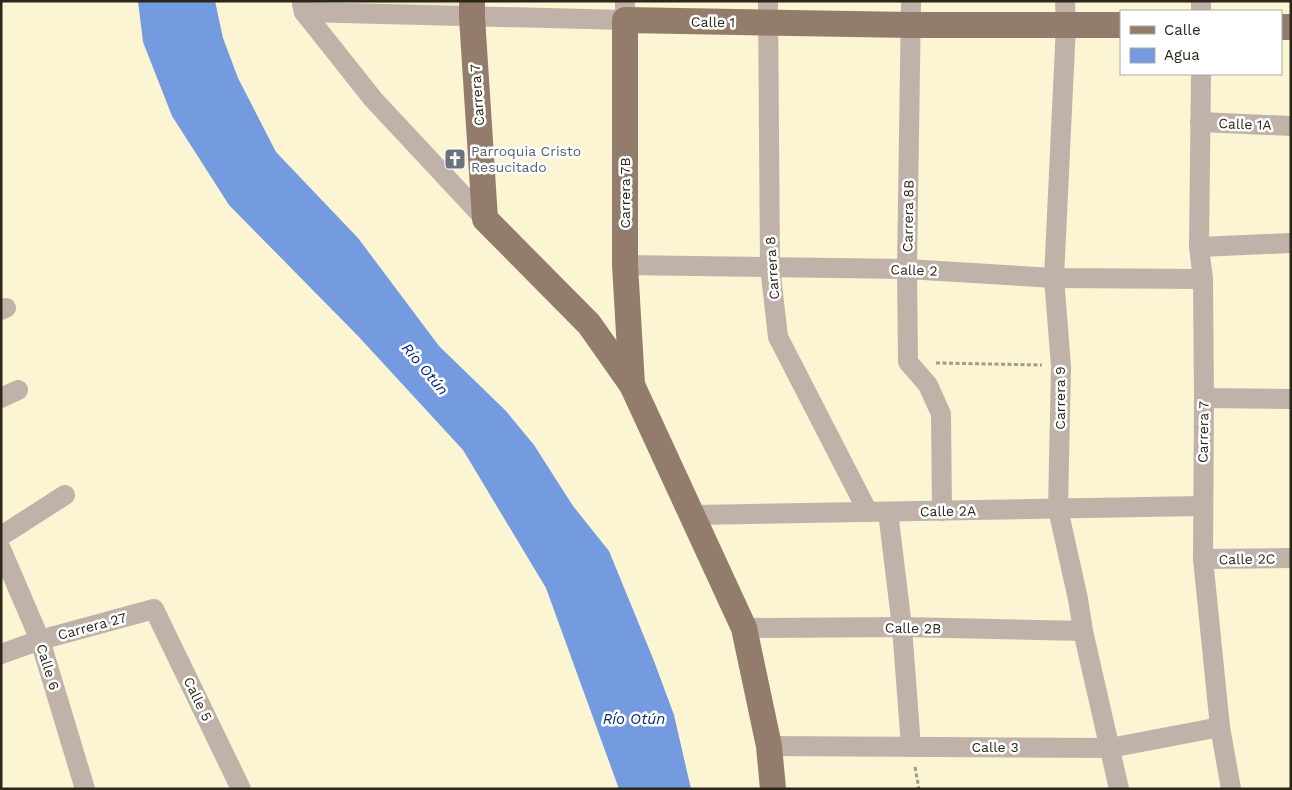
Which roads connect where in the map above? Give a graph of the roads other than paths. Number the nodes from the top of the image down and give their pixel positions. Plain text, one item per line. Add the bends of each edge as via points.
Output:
1 (303, 6) edge
2 (472, 9) edge
3 (625, 11) edge
4 (768, 12) edge
5 (911, 13) edge
6 (1065, 13) edge
7 (1120, 25) edge
8 (1200, 75) edge
9 (1200, 122) junction
10 (1291, 126) edge
11 (485, 219) junction
12 (1291, 243) edge
13 (1199, 247) junction
14 (624, 265) junction
15 (770, 267) junction
16 (907, 269) junction
17 (1054, 278) junction
18 (1203, 279) junction
19 (632, 385) junction
20 (1204, 398) junction
21 (1291, 399) edge
22 (65, 495) dead end
23 (1202, 506) junction
24 (1058, 509) junction
25 (942, 511) junction
26 (878, 512) junction
27 (694, 515) junction
28 (1, 536) edge
29 (1291, 558) edge
30 (3, 560) edge
31 (1203, 560) junction
32 (154, 609) joint
33 (744, 628) junction
34 (902, 628) junction
35 (1082, 631) junction
36 (40, 640) junction
37 (1, 654) edge
38 (1220, 728) junction
39 (768, 746) junction
40 (911, 747) junction
41 (1110, 748) junction
42 (85, 789) edge
43 (241, 789) edge
44 (774, 789) edge
45 (1119, 789) edge
46 (1231, 789) edge

1 - 2 street, Calle 1
1 - 11 street via 373,98
2 - 3 street, Calle 1
2 - 11 main road, Carrera 7
3 - 4 main road, Calle 1
3 - 14 main road, Carrera 7B
4 - 5 main road, Calle 1
4 - 15 street, Carrera 8
5 - 6 main road, Calle 1
5 - 16 street, Carrera 8B
6 - 7 main road, Calle 1
6 - 17 street, Carrera 9
8 - 9 street, Carrera 7
9 - 10 street, Calle 1A
9 - 13 street, Carrera 7
11 - 19 main road via 589,324
12 - 13 street
13 - 18 street, Carrera 7
14 - 15 street, Calle 2
14 - 19 main road, Carrera 7B
15 - 16 street, Calle 2
15 - 26 street, Carrera 8 via 778,337
16 - 17 street, Calle 2
16 - 25 street, Carrera 8B via 908,362 928,384 941,414
17 - 18 street, Calle 2
17 - 24 street, Carrera 9 via 1061,366
18 - 20 street, Carrera 7
19 - 27 main road
20 - 21 street
20 - 23 street, Carrera 7
22 - 28 street
23 - 24 street, Calle 2A
23 - 31 street, Carrera 7
24 - 25 street, Calle 2A
24 - 35 street, Carrera 9
25 - 26 street, Calle 2A
26 - 27 street, Calle 2A
26 - 34 street
27 - 33 main road
29 - 31 street, Calle 2C
30 - 36 street, Calle 6
31 - 38 street, Carrera 7
32 - 36 street, Carrera 27
32 - 43 street, Calle 5
33 - 34 street, Calle 2B
33 - 39 main road
34 - 35 street, Calle 2B
34 - 40 street
35 - 41 street, Carrera 9
36 - 37 street, Carrera 27
36 - 42 street, Calle 6
38 - 41 street, Calle 3
38 - 46 street, Carrera 7
39 - 40 street, Calle 3
39 - 44 main road
40 - 41 street, Calle 3
41 - 45 street, Carrera 9

